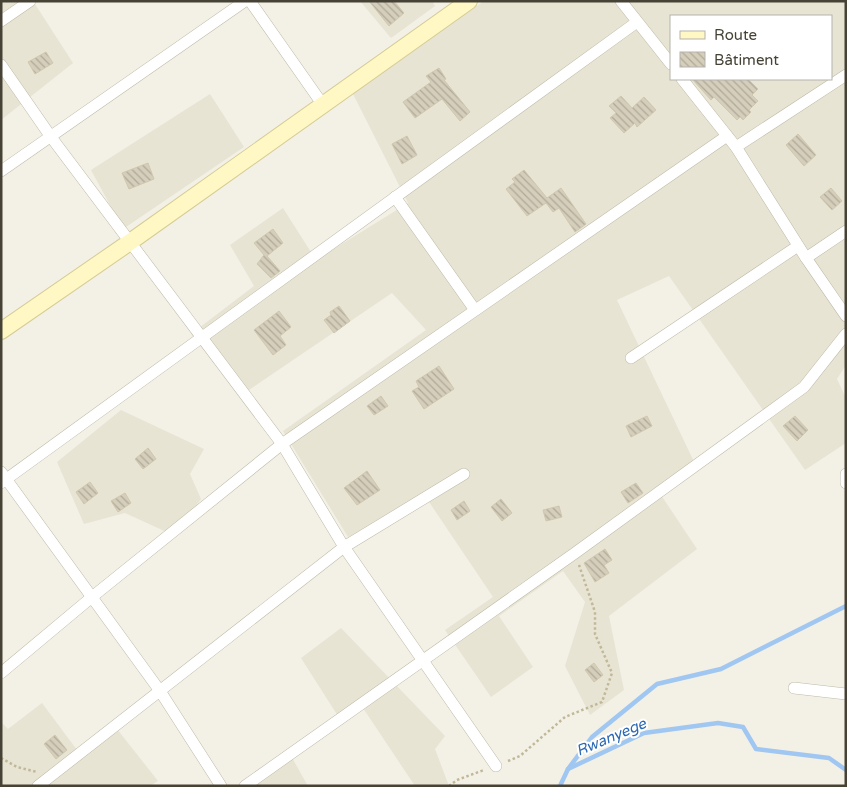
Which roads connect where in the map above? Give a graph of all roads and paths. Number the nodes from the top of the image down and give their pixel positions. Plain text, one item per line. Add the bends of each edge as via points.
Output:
1 (30, 1) edge
2 (245, 1) edge
3 (250, 1) edge
4 (469, 1) edge
5 (621, 1) edge
6 (1, 21) edge
7 (637, 22) junction
8 (670, 63) edge
9 (1, 65) edge
10 (846, 75) edge
11 (683, 80) edge
12 (323, 105) junction
13 (727, 136) junction
14 (51, 137) junction
15 (736, 147) junction
16 (1, 171) edge
17 (395, 197) junction
18 (846, 232) edge
19 (130, 242) junction
20 (798, 246) junction
21 (806, 258) junction
22 (475, 310) junction
23 (846, 316) edge
24 (1, 331) edge
25 (846, 334) edge
26 (203, 337) junction
27 (631, 358) dead end
28 (282, 444) junction
29 (464, 474) dead end
30 (846, 474) edge
31 (3, 478) edge
32 (846, 482) edge
33 (344, 547) junction
34 (575, 553) junction
35 (92, 597) junction
36 (422, 661) junction
37 (1, 673) edge
38 (794, 688) dead end
39 (160, 691) junction
40 (846, 694) edge
41 (1, 758) edge
42 (496, 766) junction
43 (52, 775) junction
44 (38, 786) edge
45 (221, 786) edge
46 (245, 786) edge
47 (449, 786) edge

1 - 6 street
2 - 14 street
3 - 12 street
4 - 12 street
5 - 7 street
7 - 8 street
7 - 17 street
9 - 14 street
10 - 15 street
11 - 13 street
12 - 19 street
13 - 15 street
13 - 22 street
14 - 16 street
14 - 19 street
15 - 20 street
17 - 22 street
17 - 26 street
18 - 21 street
19 - 24 street
19 - 26 street
20 - 21 street
20 - 27 street
21 - 23 street
22 - 28 street
25 - 34 street via 804,387
26 - 28 street
26 - 31 street
28 - 33 street
28 - 35 street
29 - 33 street
30 - 32 street
31 - 35 street
33 - 36 street
33 - 39 street
34 - 36 street
34 - 42 path via 595,612 595,634 612,673 602,702 565,717 520,756
35 - 37 street
35 - 39 street
36 - 42 street
36 - 46 street
38 - 40 street
39 - 43 street
39 - 45 street
41 - 43 path via 17,767
42 - 47 path
43 - 44 street

